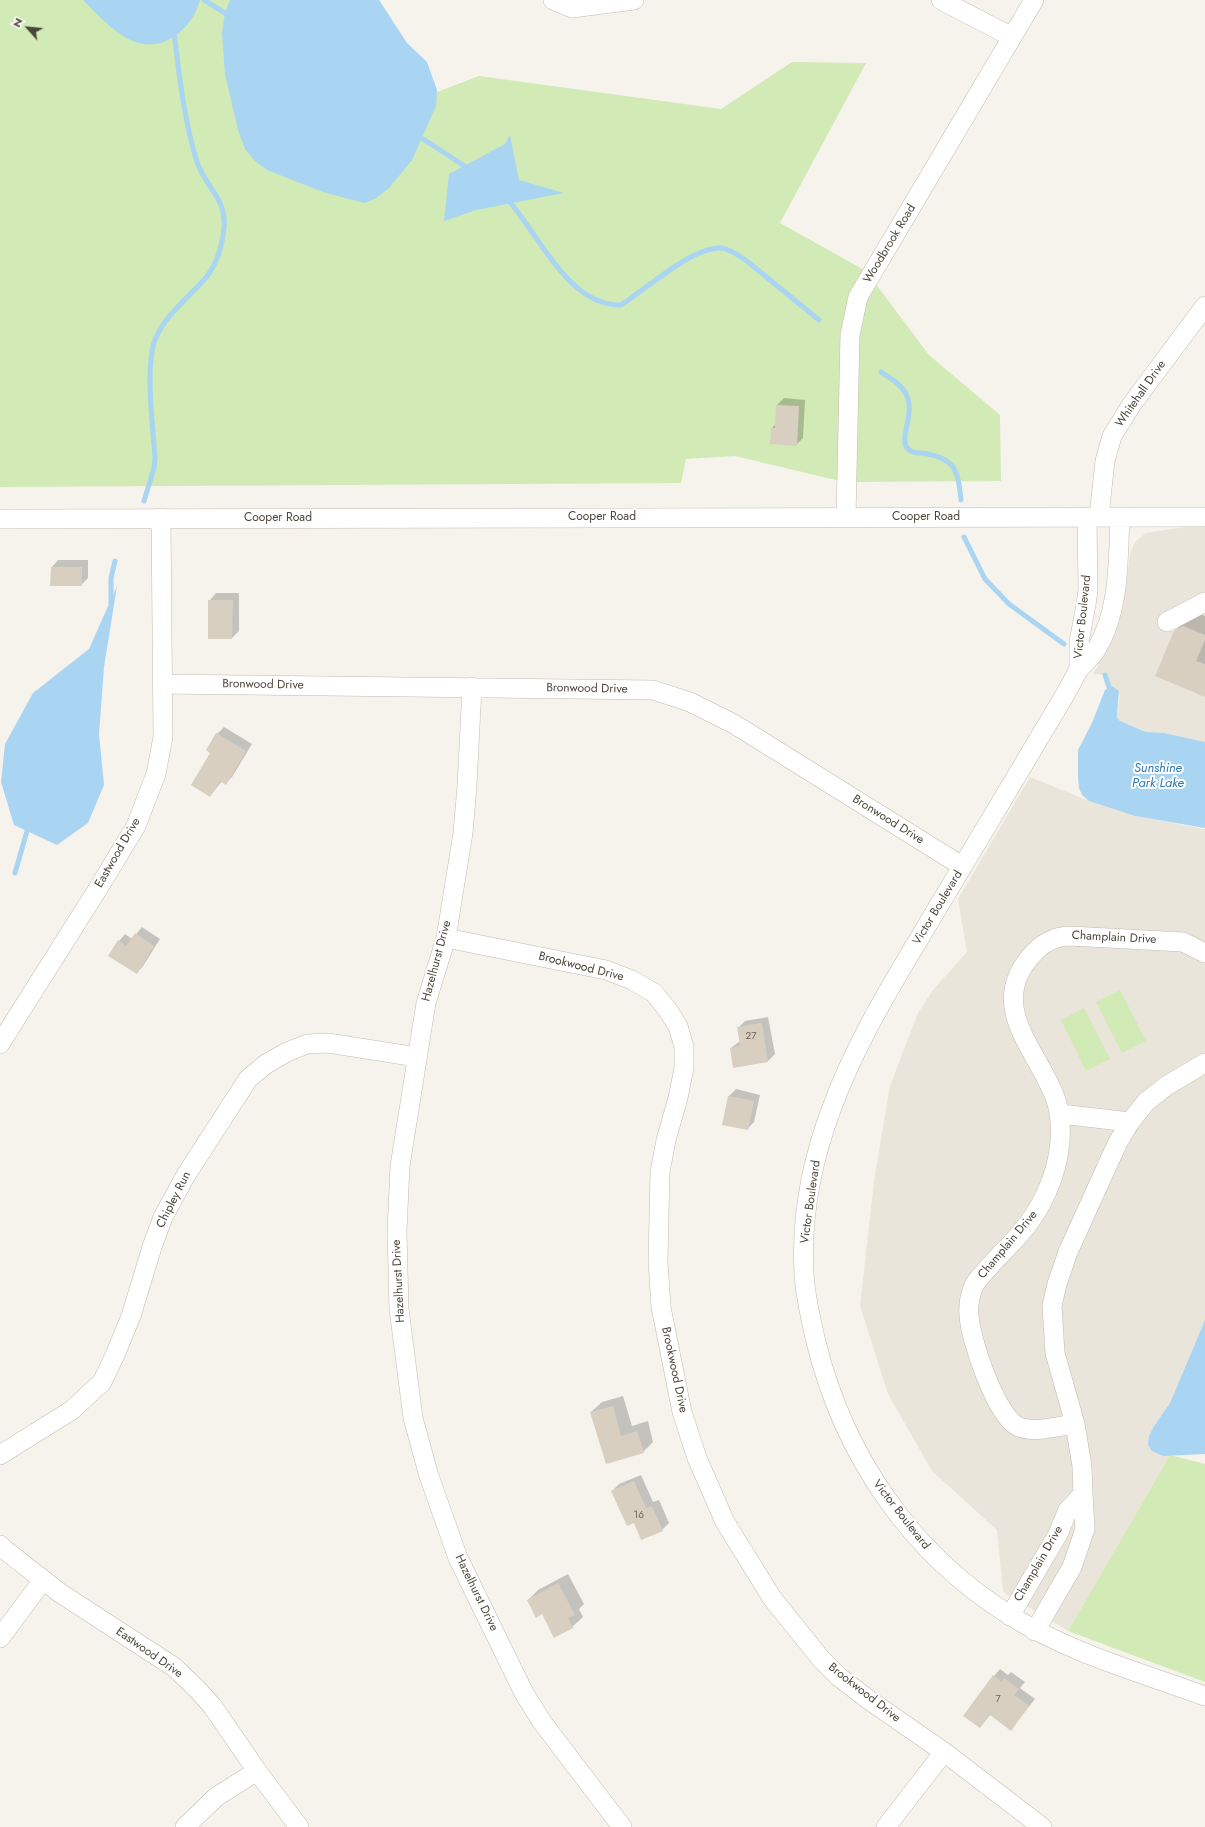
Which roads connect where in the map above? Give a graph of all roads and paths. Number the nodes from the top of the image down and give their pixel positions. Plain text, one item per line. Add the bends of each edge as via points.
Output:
1 (553, 0) edge
2 (634, 0) edge
3 (941, 0) edge
4 (1034, 0) edge
5 (1012, 37) junction
6 (1205, 306) edge
7 (846, 517) junction
8 (1093, 517) junction
9 (1120, 517) junction
10 (1205, 517) edge
11 (161, 518) junction
12 (0, 519) edge
13 (1205, 602) edge
14 (1167, 622) dead end
15 (1079, 669) junction
16 (163, 684) junction
17 (472, 687) junction
18 (962, 866) junction
19 (446, 938) junction
20 (1205, 953) edge
21 (0, 1044) edge
22 (417, 1056) junction
23 (1205, 1063) edge
24 (1060, 1114) junction
25 (1130, 1122) junction
26 (1075, 1424) junction
27 (0, 1455) edge
28 (1083, 1494) junction
29 (0, 1545) edge
30 (1040, 1565) junction
31 (43, 1580) junction
32 (1064, 1581) junction
33 (1010, 1616) junction
34 (1035, 1631) junction
35 (0, 1638) edge
36 (1205, 1696) edge
37 (944, 1752) junction
38 (257, 1771) junction
39 (184, 1827) edge
40 (299, 1827) edge
41 (622, 1827) edge
42 (886, 1827) edge
43 (1042, 1827) edge

1 - 2 street via 572,8
3 - 5 street
4 - 5 street, Woodbrook Road
5 - 7 street, Woodbrook Road via 858,296 850,335
6 - 8 street, Whitehall Drive via 1132,404 1112,436
7 - 8 street, Cooper Road
7 - 11 street, Cooper Road
8 - 9 street, Cooper Road
8 - 15 street, Victor Boulevard via 1088,590 1079,642
9 - 10 street, Cooper Road
9 - 15 street, Victor Boulevard via 1116,583 1110,614 1097,649
11 - 12 street, Cooper Road
11 - 16 street, Eastwood Drive
13 - 14 street
15 - 18 street, Victor Boulevard
16 - 17 street, Bronwood Drive
16 - 21 street, Eastwood Drive via 163,737 156,774 136,826
17 - 18 street, Bronwood Drive via 653,690 690,702 734,724
17 - 19 street, Hazelhurst Drive via 463,833
18 - 33 street, Victor Boulevard via 874,1014 832,1108 819,1147 810,1192 804,1230 804,1274 811,1319 835,1404 849,1437 874,1482 906,1526 943,1565
19 - 22 street, Hazelhurst Drive via 426,1003
19 - 37 street, Brookwood Drive via 606,970 632,980 654,993 678,1026 684,1047 684,1068 660,1172 658,1262 661,1307 682,1412 697,1458 725,1522 772,1598 821,1658 869,1700
20 - 24 street, Champlain Drive via 1183,942 1066,936 1046,942 1032,954 1018,977 1013,1004 1020,1030 1046,1078
22 - 27 street, Chipley Run via 328,1043 307,1044 266,1064 248,1079 186,1175 163,1217 131,1316 102,1382 72,1410
22 - 41 street, Hazelhurst Drive via 400,1166 397,1231 399,1309 413,1418 429,1476 458,1558 524,1693 542,1722
23 - 25 street, Champlain Drive via 1166,1086 1146,1102
24 - 25 street
24 - 26 street, Champlain Drive via 1060,1142 1051,1181 1043,1200 1019,1235 974,1286 968,1314 970,1329 991,1390 1007,1417 1017,1426 1025,1428
25 - 26 street, Champlain Drive via 1117,1144 1068,1252 1052,1306 1055,1353
26 - 28 street, Champlain Drive via 1082,1466
28 - 30 street, Champlain Drive via 1068,1510
28 - 32 street, Champlain Drive via 1085,1529 1072,1567
29 - 31 street, Eastwood Drive
30 - 32 street
30 - 33 street, Champlain Drive
31 - 35 street
31 - 38 street, Eastwood Drive via 174,1667 213,1707
32 - 34 street, Champlain Drive
33 - 34 street, Victor Boulevard
34 - 36 street, Victor Boulevard via 1059,1643
37 - 42 street
37 - 43 street, Brookwood Drive
38 - 39 street via 216,1797
38 - 40 street, Eastwood Drive

